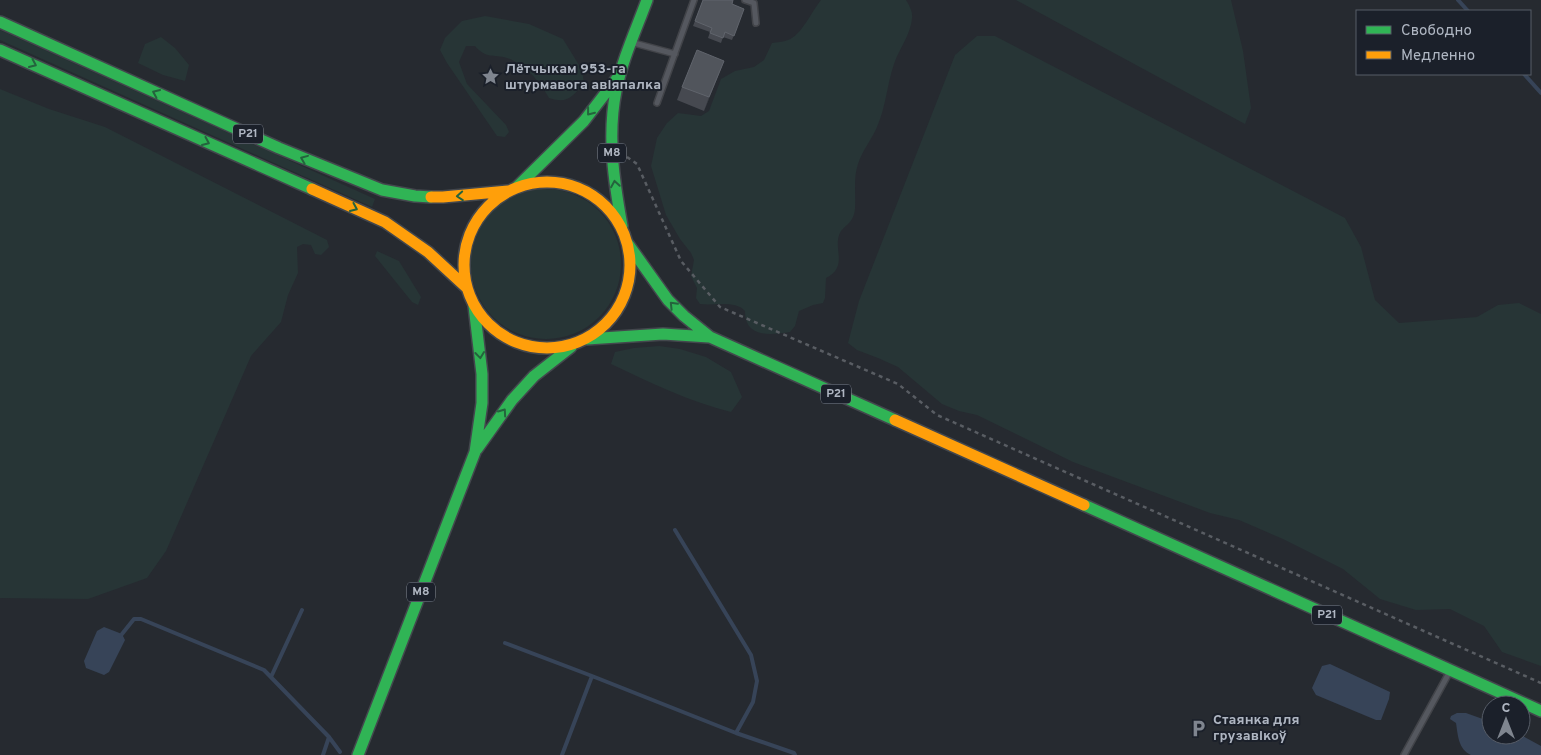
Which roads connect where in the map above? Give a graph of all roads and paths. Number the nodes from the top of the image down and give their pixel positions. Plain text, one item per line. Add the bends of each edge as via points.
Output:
1 (647, 0) edge
2 (694, 0) edge
3 (745, 0) edge
4 (0, 22) edge
5 (756, 23) dead end
6 (632, 43) junction
7 (0, 50) edge
8 (675, 54) junction
9 (620, 74) junction
10 (657, 103) dead end
11 (612, 151) junction
12 (512, 190) junction
13 (624, 232) junction
14 (628, 244) junction
15 (467, 288) junction
16 (474, 306) junction
17 (710, 337) junction
18 (587, 339) junction
19 (575, 344) junction
20 (475, 452) junction
21 (1450, 670) junction
22 (1541, 683) edge
23 (1541, 710) edge
24 (358, 755) edge
25 (1404, 755) edge

1 - 6 main road, М8
2 - 8 lane
3 - 5 lane via 754,3
12 -> 4 main road, Р21 via 443,197 382,190 279,148
6 - 8 lane
6 - 9 main road, М8
7 -> 15 main road, Р21 via 385,222 432,255
8 - 10 lane
9 - 11 main road, М8 via 614,106
9 -> 12 main road, М8 via 584,121
13 -> 11 main road, М8
11 - 22 path via 637,164 681,261 720,307 898,384 937,415
12 - 13 main road, М8 via 550,182 577,187 602,202
12 - 15 main road, М8 via 498,198 478,218 468,239 464,258
13 - 14 main road, М8
17 -> 14 main road, Р21 via 668,300
14 - 18 main road, М8 via 631,266 623,300 602,329
15 - 16 main road, М8
16 - 19 main road, М8 via 489,325 522,345 557,348
16 -> 20 main road, М8 via 482,374 482,403
17 - 18 main road, Р21 via 669,334
17 - 21 main road, Р21
18 - 19 main road, М8
20 -> 19 main road, М8 via 517,394 534,376
20 - 24 main road, М8
21 - 23 main road, Р21
21 - 25 lane

